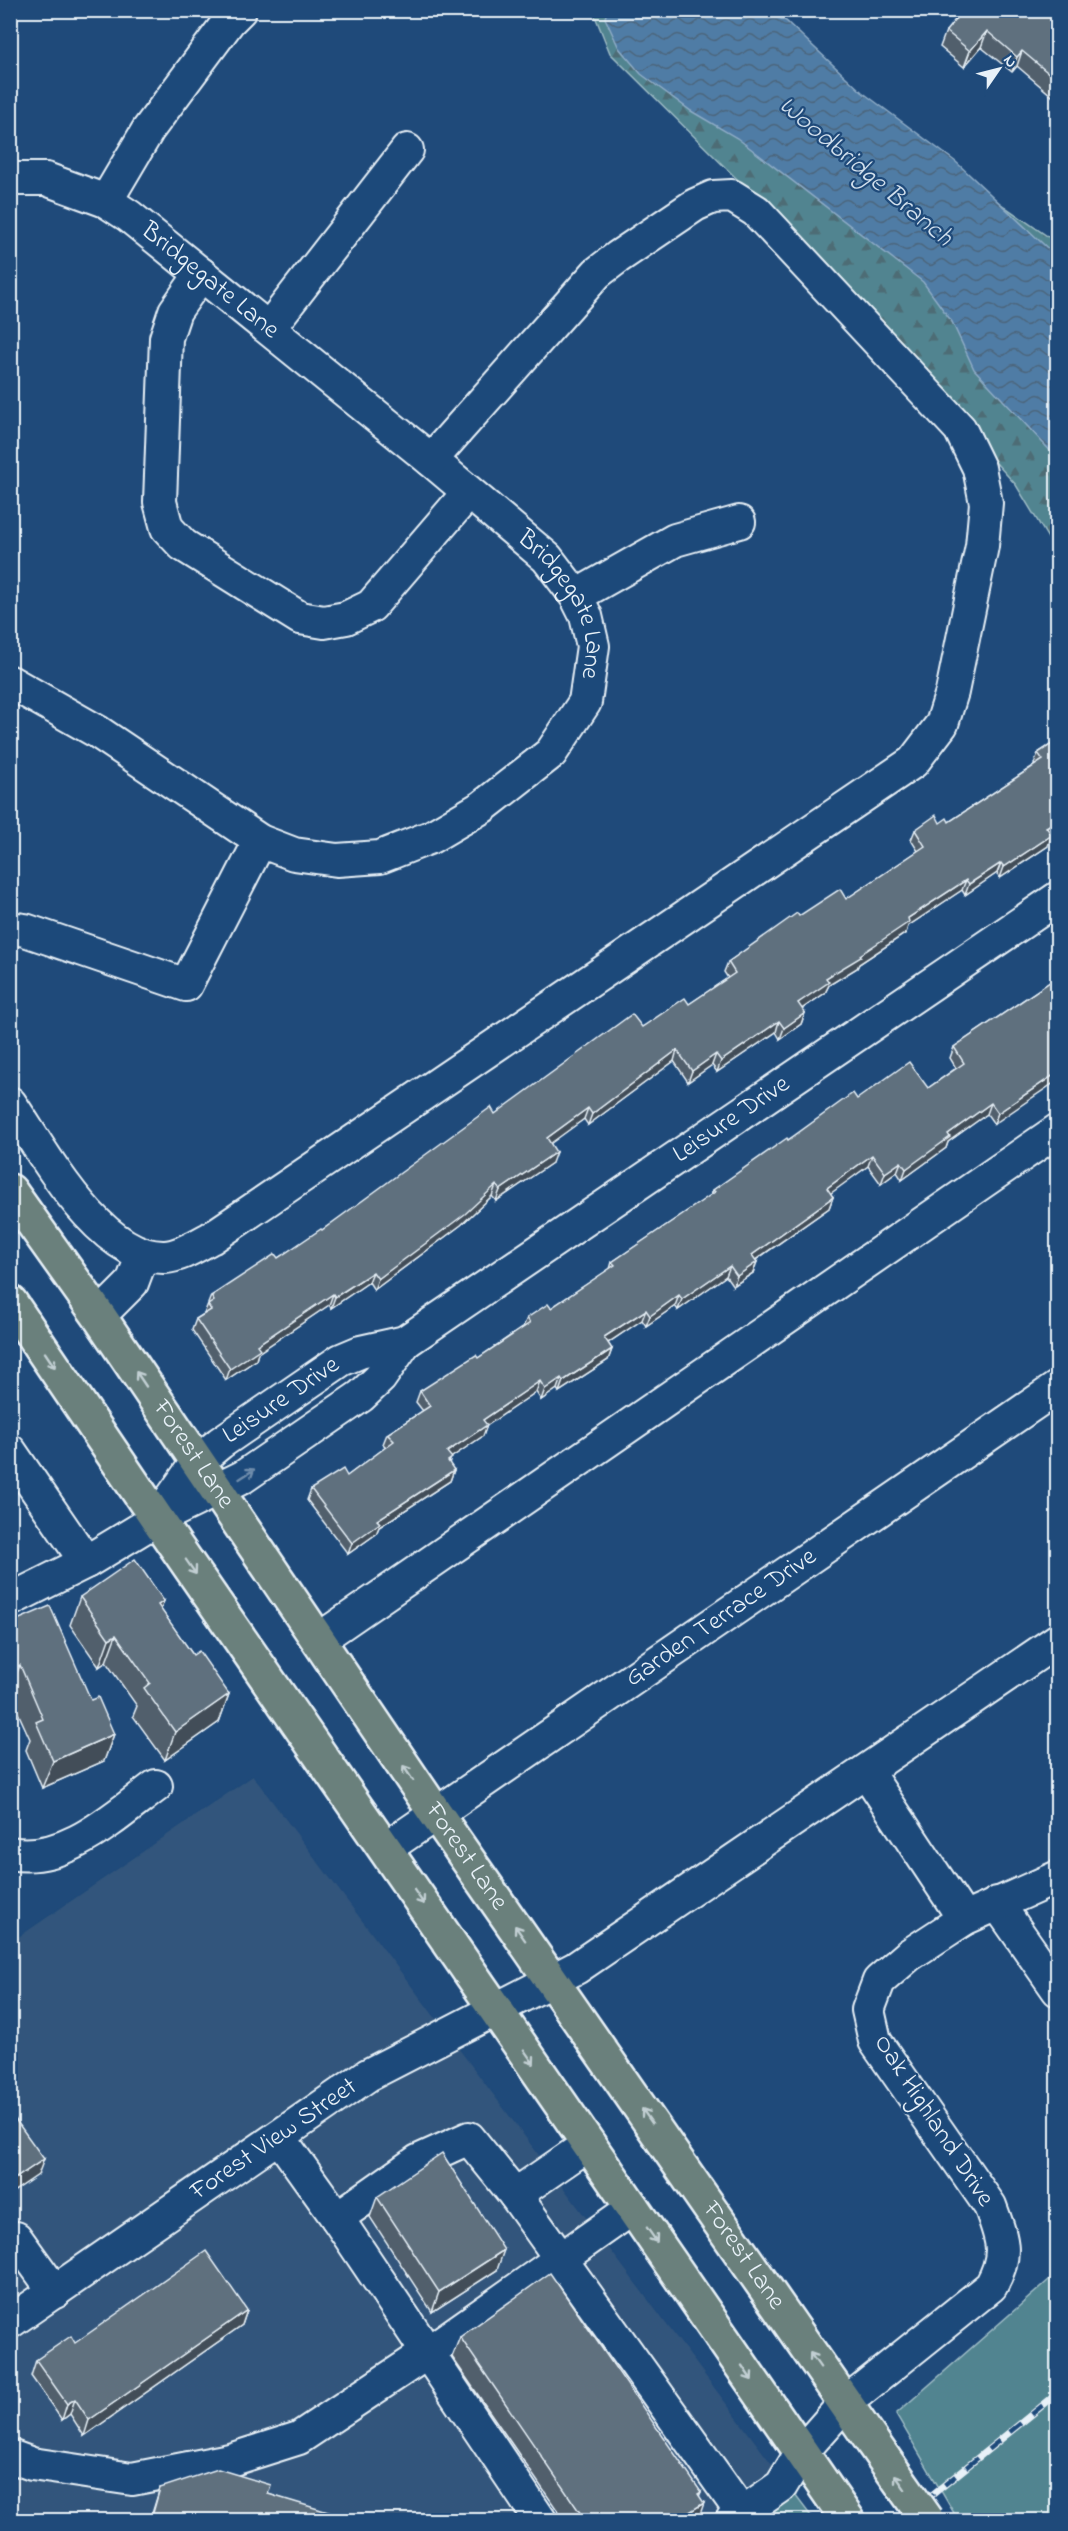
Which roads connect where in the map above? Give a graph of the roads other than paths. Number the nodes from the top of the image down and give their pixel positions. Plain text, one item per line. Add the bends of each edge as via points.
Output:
1 (240, 10) edge
2 (407, 150) dead end
3 (10, 179) edge
4 (106, 201) junction
5 (201, 274) junction
6 (269, 328) junction
7 (431, 460) junction
8 (468, 493) junction
9 (739, 522) dead end
10 (576, 596) junction
11 (10, 682) edge
12 (260, 841) junction
13 (1058, 898) edge
14 (10, 928) edge
15 (10, 1103) edge
16 (1058, 1130) edge
17 (10, 1191) edge
18 (143, 1254) junction
19 (10, 1302) edge
20 (99, 1316) junction
21 (405, 1342) junction
22 (1058, 1387) edge
23 (10, 1451) edge
24 (197, 1462) junction
25 (217, 1491) junction
26 (157, 1519) junction
27 (86, 1562) junction
28 (10, 1600) edge
29 (318, 1640) junction
30 (1058, 1640) edge
31 (866, 1771) junction
32 (156, 1786) dead end
33 (436, 1815) junction
34 (385, 1849) junction
35 (10, 1853) edge
36 (1058, 1877) edge
37 (997, 1903) junction
38 (964, 1919) junction
39 (554, 1981) junction
40 (1058, 1990) edge
41 (497, 2010) junction
42 (279, 2137) junction
43 (589, 2144) junction
44 (515, 2195) junction
45 (633, 2208) junction
46 (337, 2218) junction
47 (10, 2242) edge
48 (561, 2260) junction
49 (55, 2292) junction
50 (10, 2322) edge
51 (427, 2353) junction
52 (845, 2403) junction
53 (801, 2453) junction
54 (10, 2456) edge
55 (737, 2517) edge
56 (540, 2520) edge
57 (848, 2520) edge
58 (927, 2520) edge

1 - 4 street via 148,130
2 - 6 street
3 - 4 street, Bridgegate Lane via 46,179
4 - 5 street, Bridgegate Lane
5 - 6 street, Bridgegate Lane
5 - 8 street via 175,311 166,338 160,502 167,528 183,544 300,618 324,622 346,618 371,606
6 - 7 street, Bridgegate Lane
7 - 8 street, Bridgegate Lane
7 - 18 street via 597,273 695,205 713,197 732,196 756,211 960,429 979,468 986,503 982,546 942,724 913,762 211,1238 183,1253 165,1257
8 - 10 street, Bridgegate Lane via 547,558
9 - 10 street via 675,540
10 - 12 street, Bridgegate Lane via 586,616 592,646 585,702 551,753 482,807 431,837 380,856 337,860 294,854
11 - 12 street, Bridgegate Lane via 98,732
12 - 14 street via 186,985
13 - 21 street, Leisure Drive
15 - 18 street via 81,1208 121,1244
16 - 29 street
17 - 20 main road, Forest Lane
18 - 20 street via 132,1283
19 -> 26 main road
24 -> 20 main road, Forest Lane
21 - 24 street, Leisure Drive via 341,1360
25 -> 21 street, Leisure Drive via 243,1478 361,1396 380,1378
22 - 33 street, Garden Terrace Drive
23 - 27 street
24 - 25 main road, Forest Lane
24 - 26 street, Leisure Drive
25 - 26 street, Leisure Drive
25 - 29 main road, Forest Lane
26 - 27 street, Leisure Drive
26 -> 34 main road
27 - 28 street, Leisure Drive
33 -> 29 main road, Forest Lane
30 - 31 street, Forest View Street
31 - 38 street
31 - 39 street, Forest View Street
32 - 35 street via 85,1838 52,1851 25,1856
33 - 34 street, Garden Terrace Drive
39 -> 33 main road, Forest Lane
34 -> 41 main road
36 - 37 street, Oak Highland Drive
37 - 38 street, Oak Highland Drive
37 - 40 street
38 - 52 street, Oak Highland Drive via 909,1955 879,1981 868,2010 875,2040 990,2206 1001,2235 1002,2266 991,2286
39 - 41 street, Forest View Street
52 -> 39 main road, Forest Lane
41 - 42 street, Forest View Street via 368,2075
41 -> 43 main road
42 - 46 street
42 - 49 street, Forest View Street
43 - 44 street
43 - 45 main road
44 - 46 street via 469,2138 418,2161
44 - 48 street
45 - 48 street
45 -> 53 main road
46 - 51 street
47 - 49 street via 16,2238
48 - 51 street
48 - 55 street
49 - 50 street, Forest View Street
51 - 54 street via 299,2438 230,2460 132,2479 32,2464
51 - 56 street
52 - 53 street, Oak Highland Drive
58 -> 52 main road, Forest Lane, bridge
53 - 55 street, Oak Highland Drive via 782,2486
53 - 57 main road

